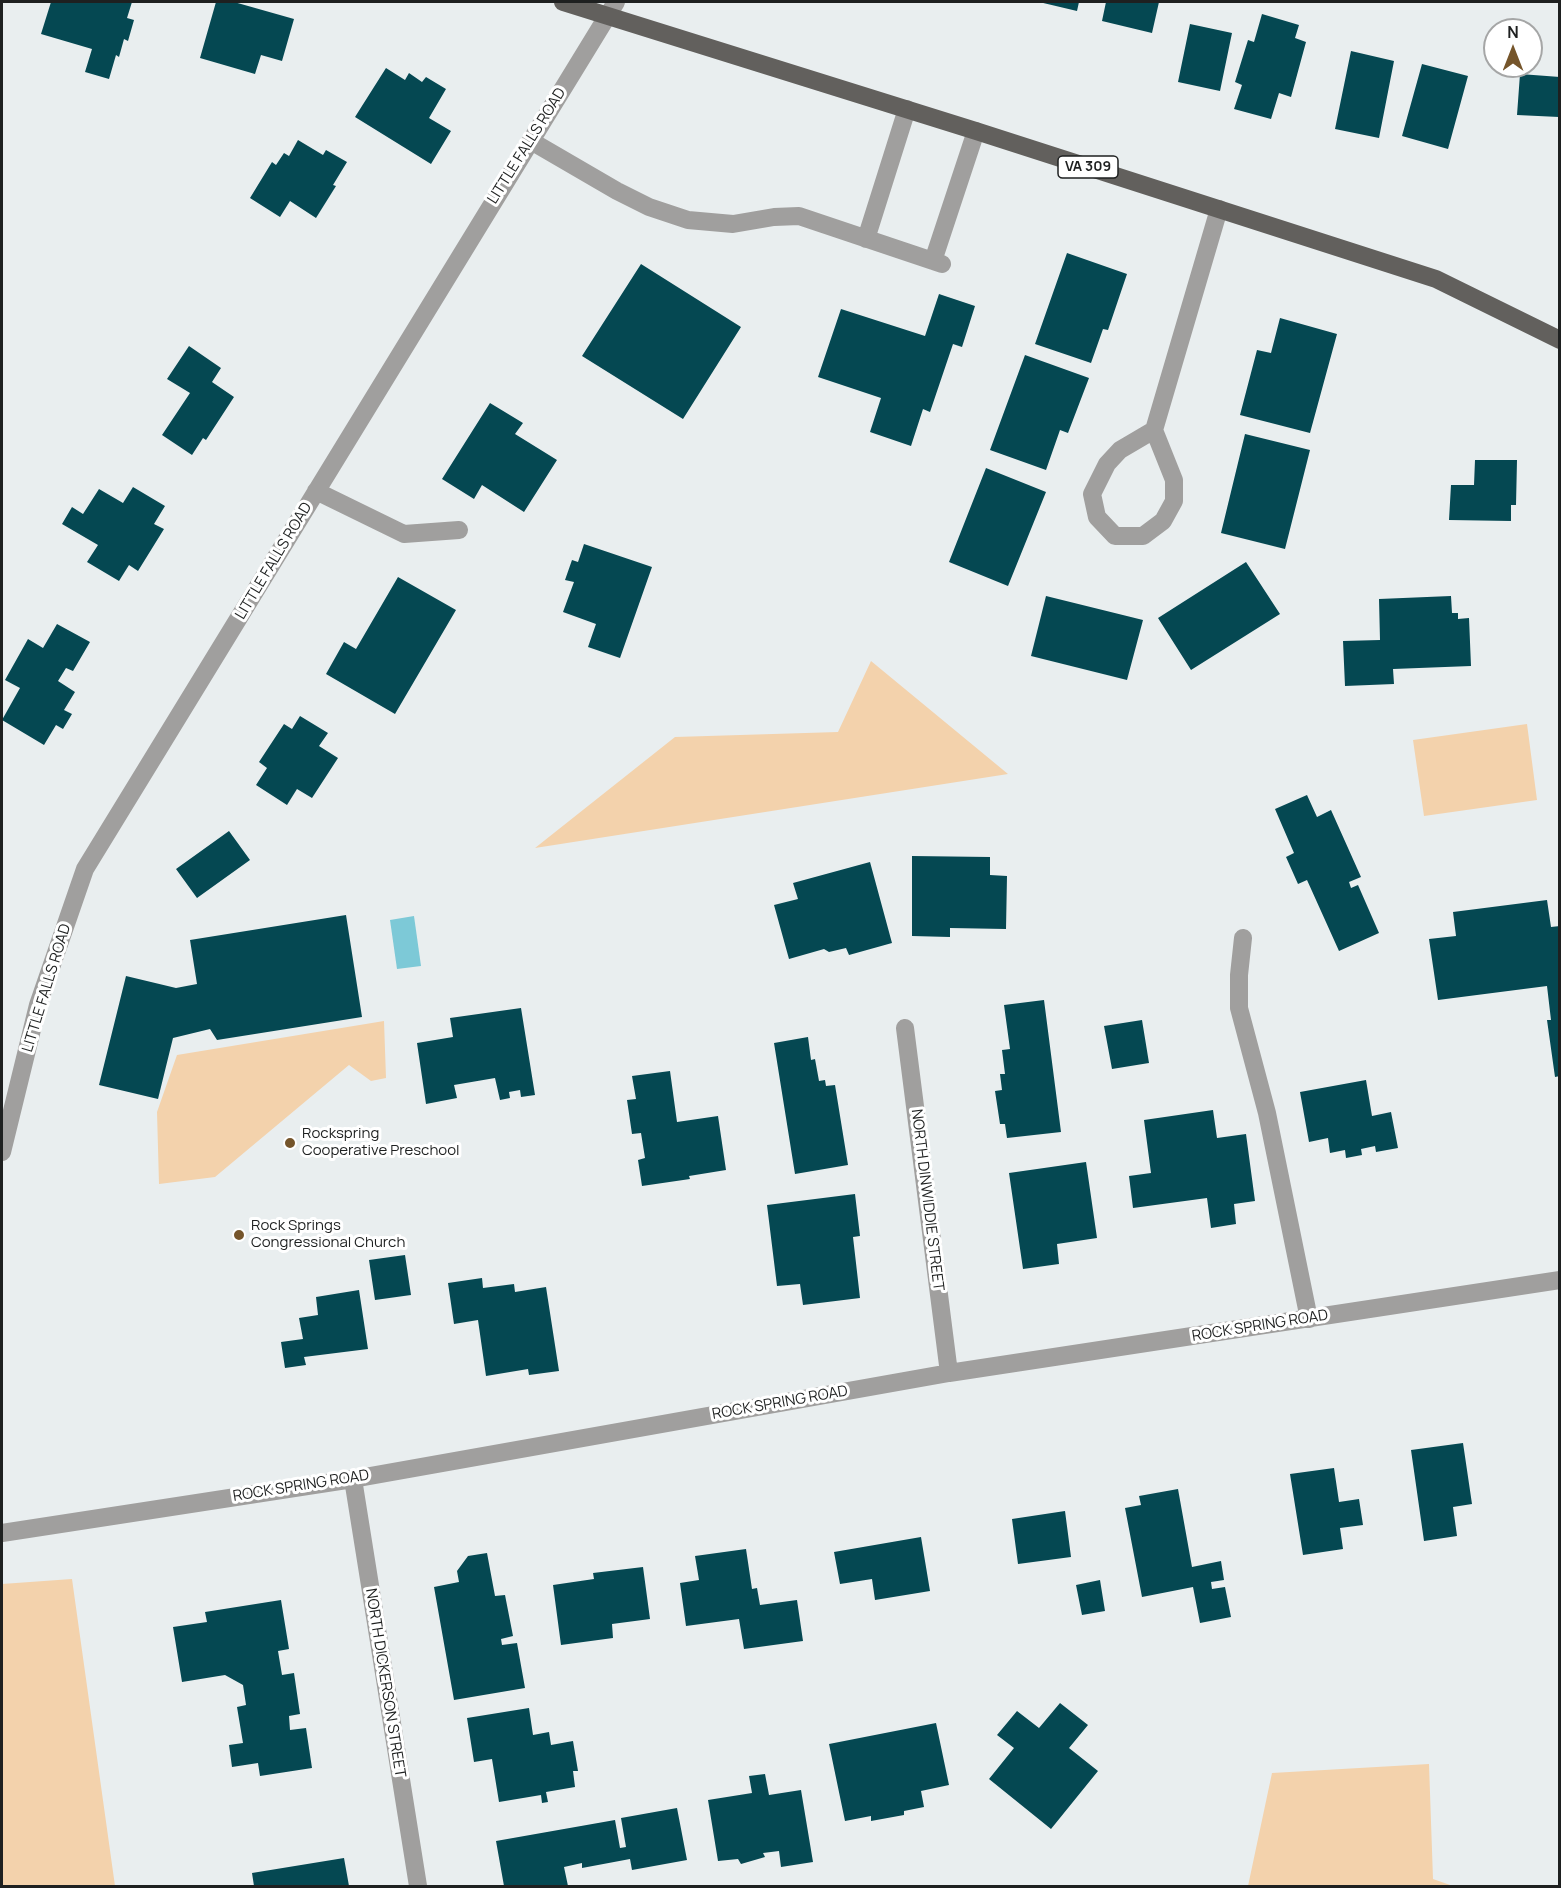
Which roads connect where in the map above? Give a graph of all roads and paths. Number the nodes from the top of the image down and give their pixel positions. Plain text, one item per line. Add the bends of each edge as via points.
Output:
1 (563, 2) edge
2 (612, 8) edge
3 (907, 109) junction
4 (976, 131) junction
5 (531, 141) junction
6 (1219, 209) junction
7 (866, 239) junction
8 (1560, 340) edge
9 (1155, 430) junction
10 (316, 491) junction
11 (459, 530) dead end
12 (1243, 938) dead end
13 (905, 1028) dead end
14 (2, 1152) edge
15 (1560, 1280) edge
16 (1310, 1318) junction
17 (949, 1373) junction
18 (352, 1479) junction
19 (2, 1533) edge
20 (418, 1887) edge

1 - 2 main road, VA 309
2 - 3 main road, VA 309
2 - 5 street, LITTLE FALLS ROAD
3 - 4 main road, VA 309
3 - 7 street
4 - 6 main road, VA 309
4 - 7 street via 938,262
5 - 7 street via 617,191 688,219 732,224 799,216
5 - 10 street, LITTLE FALLS ROAD
6 - 8 main road, VA 309 via 1436,279
6 - 9 street
9 - 9 street via 1120,450 1107,464 1092,494 1097,517 1115,536 1143,536 1163,521 1174,501 1174,480
10 - 11 street via 404,534
10 - 14 street, LITTLE FALLS ROAD via 85,869 38,1005
12 - 16 street via 1239,1008 1267,1113
13 - 17 street, NORTH DINWIDDIE STREET
15 - 16 street, ROCK SPRING ROAD
16 - 17 street, ROCK SPRING ROAD
17 - 18 street, ROCK SPRING ROAD
18 - 19 street, ROCK SPRING ROAD
18 - 20 street, NORTH DICKERSON STREET

